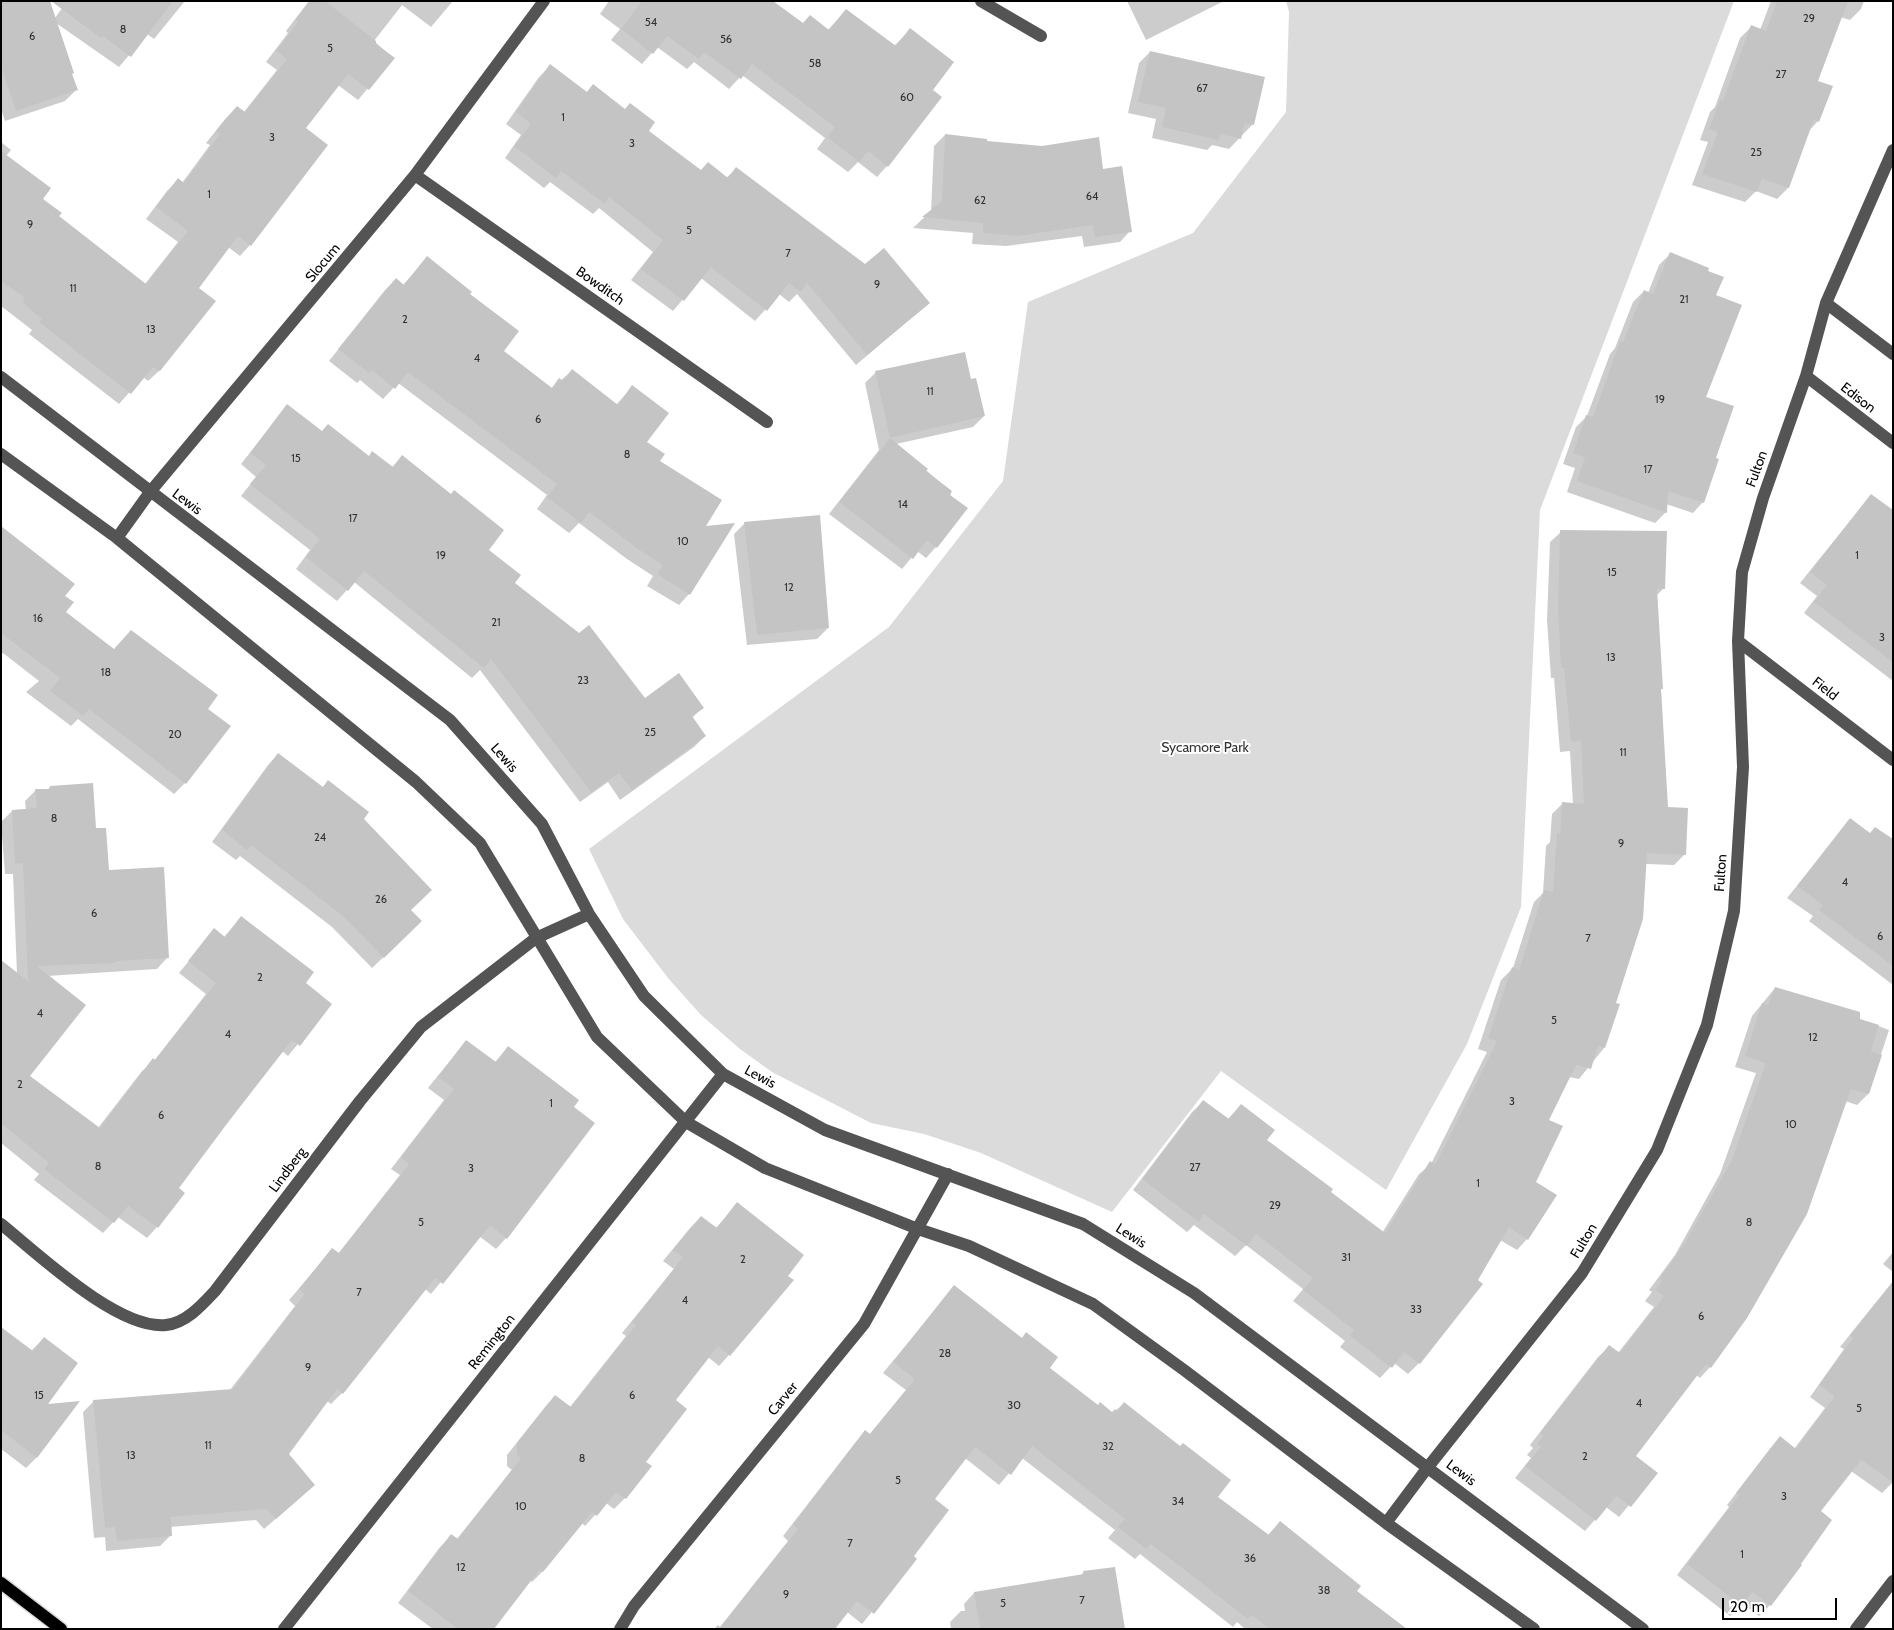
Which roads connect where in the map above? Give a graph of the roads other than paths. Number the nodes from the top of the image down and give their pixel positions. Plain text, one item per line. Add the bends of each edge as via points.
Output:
1 (544, 1) edge
2 (981, 1) edge
3 (1041, 36) dead end
4 (1893, 150) edge
5 (415, 175) junction
6 (1826, 303) junction
7 (1893, 354) edge
8 (1806, 376) junction
9 (1, 377) edge
10 (767, 422) dead end
11 (1893, 443) edge
12 (1, 454) edge
13 (150, 492) junction
14 (117, 538) junction
15 (1738, 641) junction
16 (1893, 760) edge
17 (589, 914) junction
18 (536, 938) junction
19 (722, 1074) junction
20 (686, 1122) junction
21 (948, 1174) junction
22 (1, 1224) edge
23 (918, 1229) junction
24 (1428, 1467) junction
25 (1386, 1524) junction
26 (1893, 1581) edge
27 (1, 1583) edge
28 (61, 1629) edge
29 (284, 1629) edge
30 (620, 1629) edge
31 (1534, 1629) edge
32 (1643, 1629) edge
33 (1856, 1629) edge

1 - 5 street, Slocum
2 - 3 street
4 - 6 street, Fulton
5 - 10 street, Bowditch
5 - 13 street, Slocum
6 - 7 street
6 - 8 street, Fulton
8 - 11 street, Edison
8 - 15 street, Fulton via 1763,498 1742,572
9 - 13 street, Lewis
12 - 14 street
13 - 14 street, Slocum
13 - 17 street, Lewis via 450,720 542,824
14 - 18 street via 416,782 480,843
15 - 16 street, Field
15 - 24 street, Fulton via 1743,767 1734,911 1707,1025 1657,1150 1582,1273
17 - 18 street, Lindberg
17 - 19 street, Lewis via 644,996
18 - 20 street via 597,1037
18 - 22 street, Lindberg via 421,1027 194,1314 166,1325 132,1320 102,1305
19 - 20 street, Remington
19 - 21 street, Lewis via 825,1130
20 - 23 street via 765,1168
20 - 29 street, Remington
21 - 23 street, Carver
21 - 24 street, Lewis via 1083,1224 1194,1293
23 - 25 street via 969,1246 1092,1304
23 - 30 street, Carver via 864,1324 634,1606
24 - 25 street, Fulton
24 - 32 street, Lewis
25 - 31 street
26 - 33 street
27 - 28 main road

